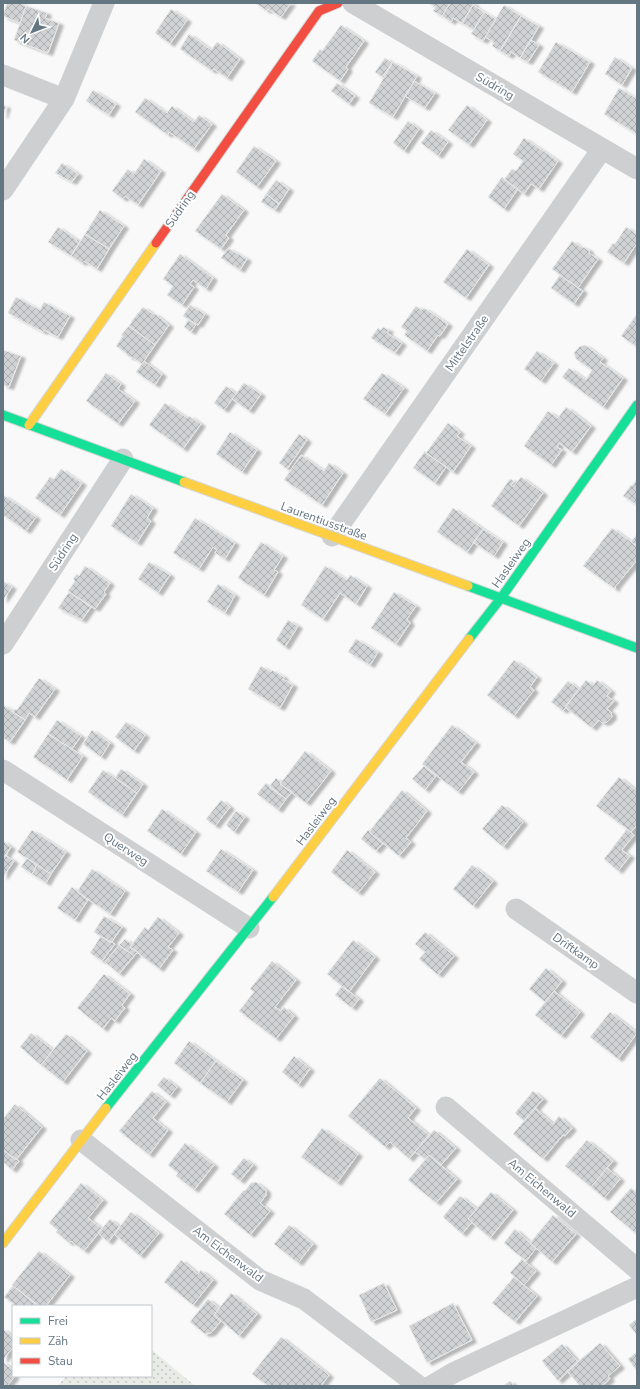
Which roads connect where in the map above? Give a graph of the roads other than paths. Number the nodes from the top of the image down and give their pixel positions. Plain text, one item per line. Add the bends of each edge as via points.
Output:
1 (104, 3) edge
2 (338, 3) edge
3 (353, 3) edge
4 (3, 75) edge
5 (64, 99) junction
6 (602, 149) junction
7 (637, 169) edge
8 (3, 190) edge
9 (637, 405) edge
10 (3, 415) edge
11 (29, 425) junction
12 (123, 460) junction
13 (332, 536) junction
14 (501, 598) junction
15 (3, 644) edge
16 (637, 648) edge
17 (3, 770) edge
18 (516, 909) dead end
19 (249, 928) junction
20 (637, 993) edge
21 (446, 1107) dead end
22 (81, 1140) junction
23 (3, 1243) edge
24 (637, 1269) edge
25 (637, 1287) edge
26 (419, 1386) edge
27 (431, 1386) edge

1 - 5 street
2 - 11 street, Südring via 319,11
3 - 6 street, Südring
4 - 5 street
5 - 8 street
6 - 7 street, Südring
6 - 13 street, Mittelstraße
9 - 14 street, Hasleiweg
10 - 11 street, Laurentiusstraße
11 - 12 street, Laurentiusstraße
12 - 13 street, Laurentiusstraße
12 - 15 street, Südring
13 - 14 street, Laurentiusstraße
14 - 16 street, Laurentiusstraße
14 - 19 street, Hasleiweg
17 - 19 street, Querweg
18 - 20 street, Driftkamp
19 - 22 street, Hasleiweg
21 - 24 street, Am Eichenwald
22 - 23 street, Hasleiweg
22 - 26 street, Am Eichenwald via 260,1280 304,1299
25 - 27 street via 453,1373

